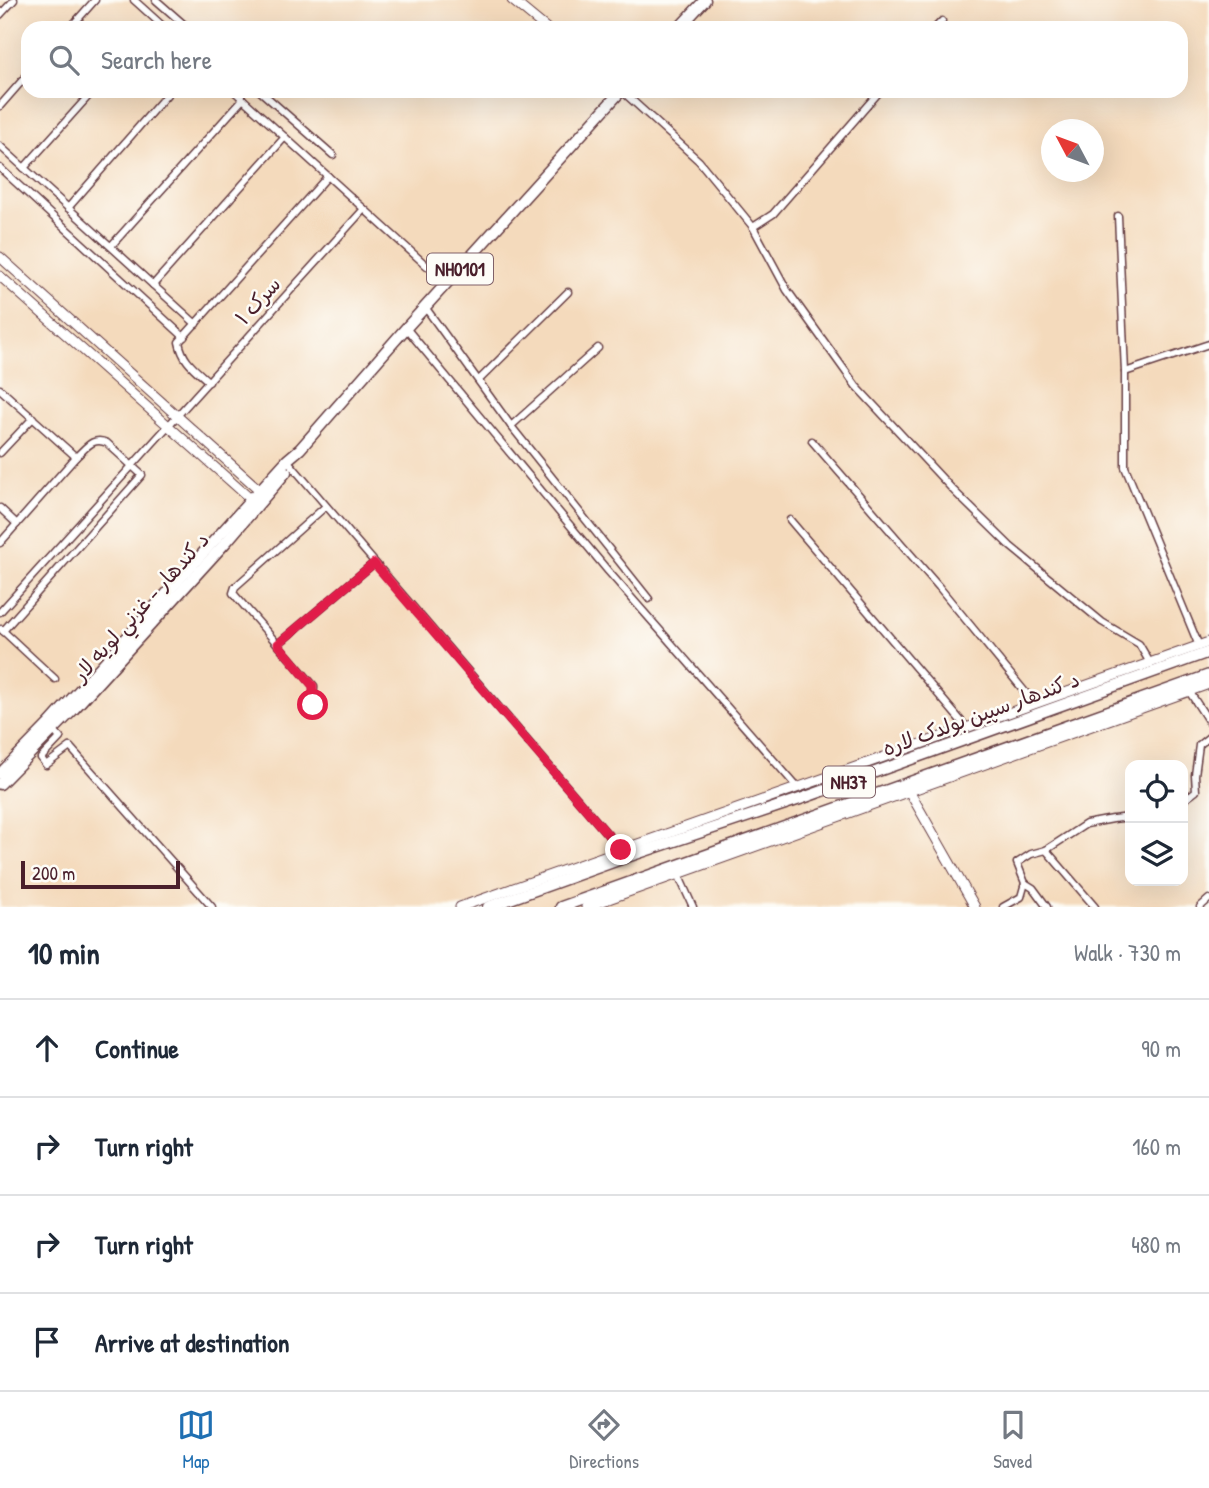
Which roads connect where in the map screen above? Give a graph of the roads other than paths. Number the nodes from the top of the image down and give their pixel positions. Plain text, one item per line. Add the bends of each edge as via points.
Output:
1 (13, 0) edge
2 (95, 0) edge
3 (134, 0) edge
4 (156, 0) edge
5 (512, 0) edge
6 (705, 0) edge
7 (0, 15) edge
8 (156, 20) edge
9 (76, 21) edge
10 (180, 21) edge
11 (538, 21) edge
12 (686, 21) edge
13 (21, 83) edge
14 (87, 98) edge
15 (164, 98) edge
16 (268, 98) edge
17 (616, 98) edge
18 (630, 98) edge
19 (874, 98) edge
20 (243, 99) joint
21 (0, 106) edge
22 (285, 137) junction
23 (0, 146) edge
24 (333, 155) dead end
25 (0, 168) edge
26 (24, 168) junction
27 (328, 176) junction
28 (68, 208) junction
29 (364, 209) junction
30 (1118, 216) dead end
31 (753, 227) junction
32 (111, 246) junction
33 (0, 257) edge
34 (427, 265) dead end
35 (0, 276) edge
36 (153, 285) junction
37 (568, 292) dead end
38 (425, 307) junction
39 (196, 324) junction
40 (406, 328) junction
41 (184, 337) junction
42 (1209, 344) edge
43 (598, 348) dead end
44 (1125, 372) junction
45 (479, 380) junction
46 (209, 382) junction
47 (0, 389) edge
48 (177, 416) junction
49 (33, 418) junction
50 (168, 426) junction
51 (511, 426) junction
52 (812, 441) dead end
53 (0, 453) edge
54 (76, 457) junction
55 (289, 463) junction
56 (132, 466) junction
57 (263, 492) junction
58 (254, 502) junction
59 (326, 506) junction
60 (0, 508) edge
61 (790, 520) dead end
62 (18, 524) junction
63 (0, 543) edge
64 (374, 563) junction
65 (649, 599) dead end
66 (0, 612) edge
67 (1, 629) edge
68 (1209, 642) edge
69 (278, 644) junction
70 (1199, 646) junction
71 (1209, 652) edge
72 (1150, 663) junction
73 (1209, 676) edge
74 (55, 679) dead end
75 (1209, 684) edge
76 (1189, 691) junction
77 (1035, 704) junction
78 (313, 705) dead end
79 (1209, 722) edge
80 (50, 728) junction
81 (967, 728) junction
82 (1209, 737) edge
83 (0, 774) edge
84 (0, 784) edge
85 (798, 788) junction
86 (909, 791) junction
87 (1188, 798) edge
88 (1125, 818) edge
89 (621, 850) junction
90 (1046, 850) junction
91 (678, 874) junction
92 (1025, 883) junction
93 (1209, 899) edge
94 (212, 907) edge
95 (460, 907) edge
96 (488, 907) edge
97 (561, 907) edge
98 (586, 907) edge
99 (693, 907) edge
100 (975, 907) edge
101 (1003, 907) edge
102 (1047, 907) edge
103 (1095, 907) edge
104 (1200, 907) edge

1 - 7 street
2 - 9 street
3 - 8 street
4 - 10 street
5 - 11 street
6 - 12 highway
13 - 21 street
14 - 26 street
15 - 28 street
16 - 24 street
17 - 38 highway, د کندهار - غزني لويه لار / NH0101
18 - 31 street via 699,161
19 - 31 street via 773,214
20 - 22 street
20 - 32 street
22 - 27 street
22 - 36 street
23 - 26 street
25 - 41 street
26 - 28 street
27 - 29 street
27 - 39 street
28 - 32 street
29 - 34 street
29 - 46 street, سرک ۱
30 - 44 street
31 - 72 street via 787,290 856,386 1010,546 1102,622 1139,644
32 - 36 street
33 - 48 street
35 - 50 street
36 - 39 street
37 - 45 street
38 - 40 highway, د کندهار - غزني لويه لار / NH0101
38 - 45 street
39 - 41 street
40 - 55 highway, د کندهار - غزني لويه لار / NH0101
40 - 85 street via 608,571
41 - 46 street via 179,342 181,352
42 - 44 street
43 - 51 street
44 - 70 street via 1125,467
45 - 51 street
46 - 48 street, سرک ۱
47 - 49 street
48 - 50 street, سرک ۱
48 - 57 street
49 - 53 street
49 - 54 street
50 - 56 street, سرک ۱
50 - 58 street
51 - 65 street
52 - 77 street
54 - 56 street via 100,440
54 - 62 street
55 - 57 highway, د کندهار - غزني لويه لار / NH0101
55 - 59 street
56 - 66 street, سرک ۱
56 - 67 street via 142,475
57 - 58 highway, د کندهار - غزني لويه لار / NH0101
58 - 80 highway, د کندهار - غزني لويه لار / NH0101
59 - 64 street
59 - 69 street via 235,587 233,593
60 - 62 street
61 - 81 street
62 - 63 street
64 - 69 street
64 - 89 street
67 - 74 street
68 - 70 street
69 - 78 street via 313,686
70 - 72 street
71 - 96 highway, د کندهار سپین بولدک لاره / NH37
72 - 77 street
73 - 97 highway, د کندهار سپین بولدک لاره / NH37
75 - 76 street
76 - 79 street
76 - 86 street
77 - 81 street
80 - 83 highway, د کندهار - غزني لويه لار / NH0101
80 - 84 highway, د کندهار - غزني لويه لار / NH0101
80 - 94 street via 60,738 41,758 46,765 70,747
81 - 85 street
82 - 87 street via 1199,746 1196,791
85 - 89 street
86 - 91 street
86 - 100 street
88 - 90 street via 1086,824
89 - 95 street
90 - 92 street via 1017,863
90 - 103 street
91 - 98 street
91 - 99 street
92 - 101 street via 1021,897
92 - 102 street
93 - 104 street

